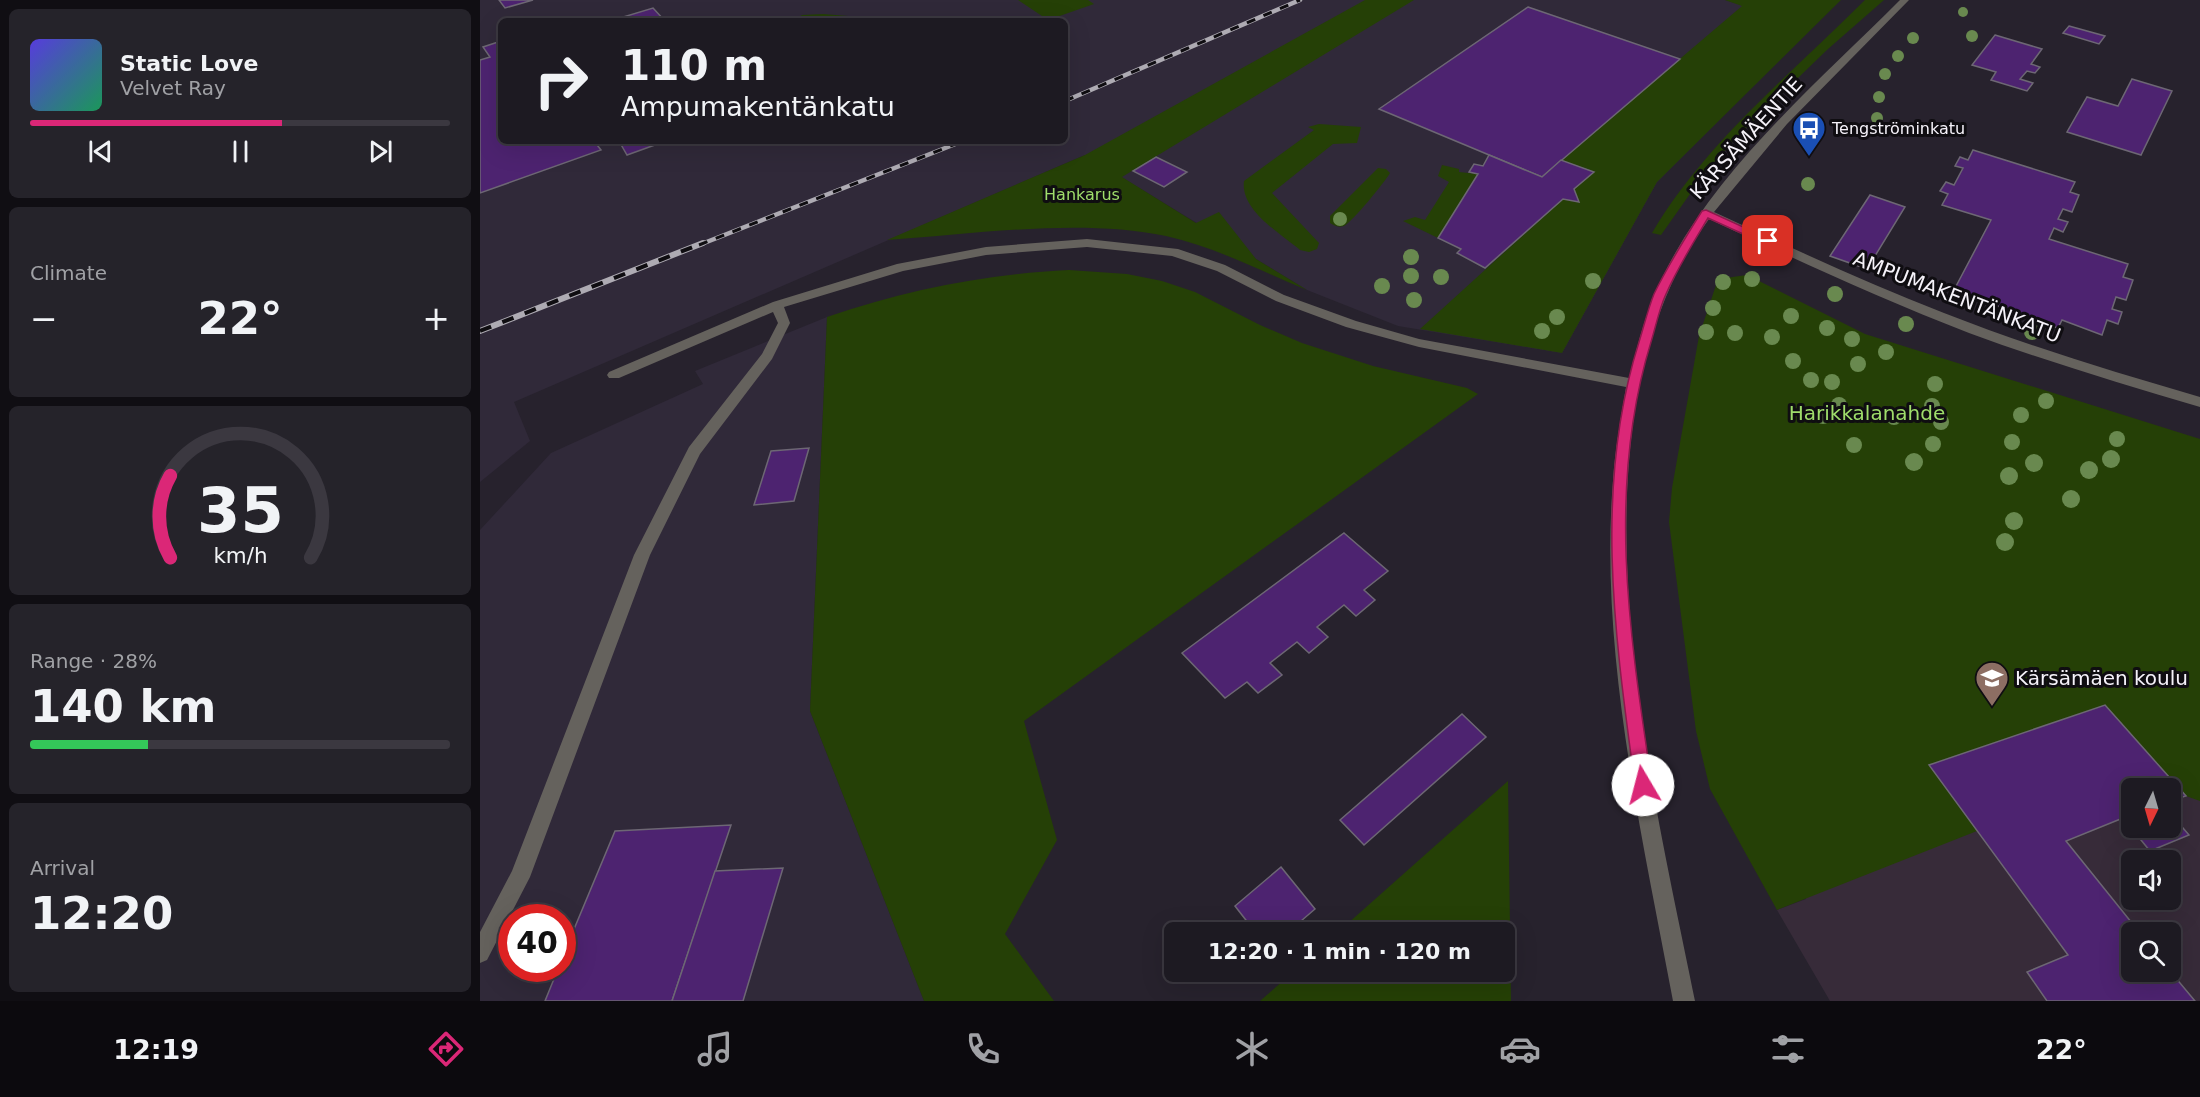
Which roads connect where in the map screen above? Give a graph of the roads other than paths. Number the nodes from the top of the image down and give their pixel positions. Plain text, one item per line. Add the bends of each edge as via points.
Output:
1 (1905, 0) edge
2 (1706, 213) junction
3 (777, 305) junction
4 (614, 375) dead end
5 (1632, 383) junction
6 (2200, 402) edge
7 (480, 953) edge
8 (1684, 1001) edge

1 - 2 street, KÄRSÄMÄENTIE via 1768,140
2 - 5 street, KÄRSÄMÄENTIE via 1659,296
2 - 6 street, AMPUMAKENTÄNKATU via 1921,308 2000,338
3 - 4 street
3 - 5 street via 902,267 986,251 1087,243 1130,246 1174,252 1221,268 1280,298 1419,343
3 - 7 street via 783,323 767,356 694,451 642,555 520,877
5 - 8 street, KÄRSÄMÄENTIE via 1622,446 1619,588 1643,785

